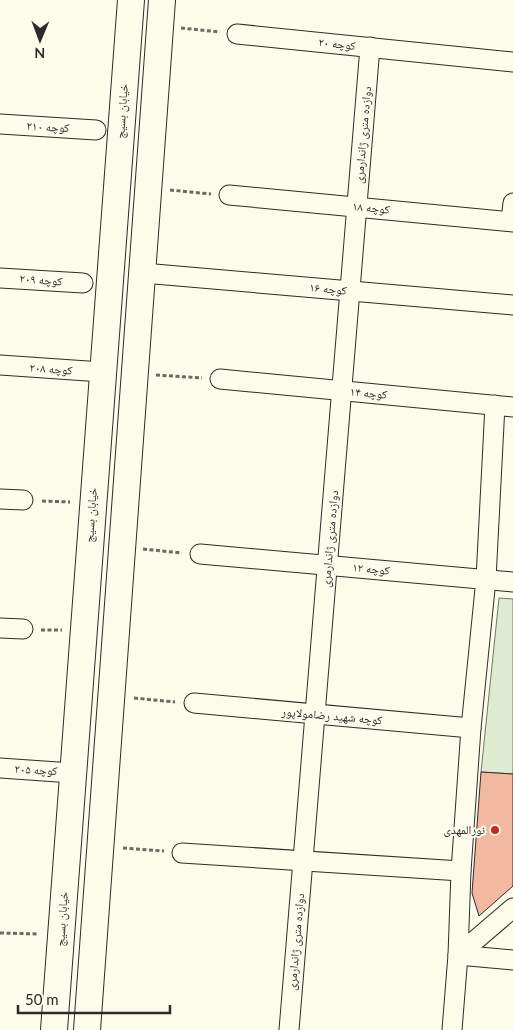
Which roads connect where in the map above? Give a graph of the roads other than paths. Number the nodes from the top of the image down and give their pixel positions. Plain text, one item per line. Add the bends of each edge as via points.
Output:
1 (131, 0) edge
2 (162, 0) edge
3 (237, 34) road end
4 (370, 47) junction
5 (513, 62) edge
6 (0, 124) edge
7 (96, 130) dead end
8 (229, 195) road end
9 (357, 207) junction
10 (512, 215) edge
11 (142, 273) junction
12 (0, 278) edge
13 (83, 283) dead end
14 (350, 291) junction
15 (513, 305) edge
16 (0, 365) edge
17 (102, 372) junction
18 (135, 374) junction
19 (220, 379) road end
20 (342, 391) junction
21 (504, 406) edge
22 (0, 499) edge
23 (24, 500) road end
24 (200, 554) road end
25 (328, 565) junction
26 (486, 579) junction
27 (513, 582) edge
28 (0, 628) edge
29 (23, 629) road end
30 (194, 704) road end
31 (315, 714) junction
32 (471, 728) junction
33 (0, 768) edge
34 (72, 772) junction
35 (106, 775) junction
36 (182, 853) road end
37 (303, 861) junction
38 (461, 871) junction
39 (513, 908) edge
40 (458, 955) junction
41 (513, 960) edge
42 (54, 1030) edge
43 (87, 1030) edge
44 (289, 1030) edge
45 (452, 1030) edge

1 - 17 main road, خیابان بسیج
2 - 11 main road
3 - 4 street, ۲۰ کوچه
4 - 5 street, ۲۰ کوچه
4 - 9 street, دوازده متری ژاندارمری
6 - 7 street, ۲۱۰ کوچه
8 - 9 street, ۱۸ کوچه
9 - 10 street, ۱۸ کوچه
9 - 14 street, دوازده متری ژاندارمری
11 - 14 street, ۱۶ کوچه
11 - 18 main road
12 - 13 street, ۲۰۹ کوچه
14 - 15 street, ۱۶ کوچه
14 - 20 street, دوازده متری ژاندارمری
16 - 17 street, ۲۰۸ کوچه
17 - 18 main road
17 - 34 main road, خیابان بسیج
18 - 35 main road
19 - 20 street, ‍‍ ۱۴ کوچه
20 - 21 street, ‍‍ ۱۴ کوچه
20 - 25 street, دوازده متری ژاندارمری
21 - 26 street
22 - 23 street
24 - 25 street, ۱۲ کوچه
25 - 26 street, ۱۲ کوچه
25 - 31 street, دوازده متری ژاندارمری
26 - 27 street, ۱۲ کوچه
26 - 32 street
28 - 29 street
30 - 31 street, کوچه شهید رضامولاپور
31 - 32 street, کوچه شهید رضامولاپور
31 - 37 street, دوازده متری ژاندارمری
32 - 38 street
33 - 34 street, ۲۰۵ کوچه
34 - 35 main road
34 - 42 main road, خیابان بسیج
35 - 43 main road
36 - 37 street
37 - 38 street
37 - 44 street, دوازده متری ژاندارمری
38 - 40 street
39 - 40 street
40 - 41 street
40 - 45 street

